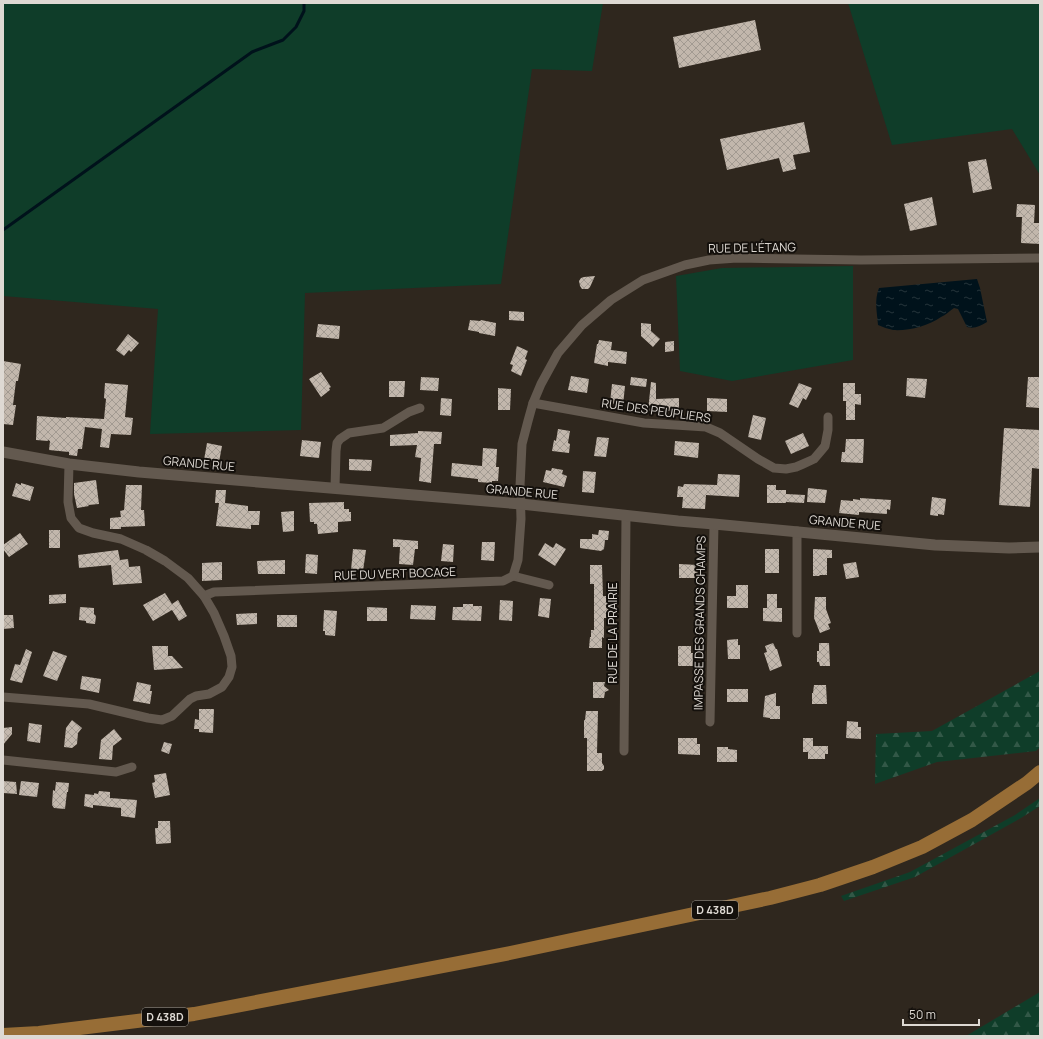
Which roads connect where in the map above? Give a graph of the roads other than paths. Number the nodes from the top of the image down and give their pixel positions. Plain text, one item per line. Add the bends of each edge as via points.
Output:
1 (1040, 258) edge
2 (533, 403) junction
3 (420, 408) dead end
4 (828, 417) dead end
5 (3, 452) edge
6 (69, 464) junction
7 (335, 488) junction
8 (521, 504) junction
9 (626, 515) junction
10 (714, 524) junction
11 (797, 531) junction
12 (1040, 547) edge
13 (513, 576) junction
14 (549, 585) dead end
15 (204, 596) junction
16 (797, 633) dead end
17 (3, 697) edge
18 (710, 722) dead end
19 (624, 752) dead end
20 (3, 760) edge
21 (132, 767) dead end
22 (1040, 772) edge
23 (3, 1035) edge

1 - 2 street, RUE DE L'ÉTANG via 738,258 685,265 643,280 610,300 582,325 558,353 540,384
2 - 4 street, RUE DES PEUPLIERS via 644,423 706,427 720,433 774,468 786,469 814,459 825,446
2 - 8 street, RUE DE L'ÉTANG via 522,444
3 - 7 street via 383,428 349,433 340,439 336,451
5 - 6 street, GRANDE RUE
6 - 7 street, GRANDE RUE
6 - 15 street via 68,502 71,518 79,528 121,539 146,550 188,578
7 - 8 street, GRANDE RUE
8 - 9 street, GRANDE RUE
8 - 13 street via 518,560
9 - 10 street, GRANDE RUE
9 - 19 street, RUE DE LA PRAIRIE
10 - 11 street, GRANDE RUE
10 - 18 street, IMPASSE DES GRANDS CHAMPS
11 - 12 street, GRANDE RUE via 935,544
11 - 16 street
13 - 14 street
13 - 15 street, RUE DU VERT BOCAGE via 503,581 214,592
15 - 17 street via 224,636 232,667 222,688 190,699 172,716 162,720 89,704
20 - 21 street via 116,772
22 - 23 main road, D 438D via 972,820 922,847 820,885 770,898 194,1014

